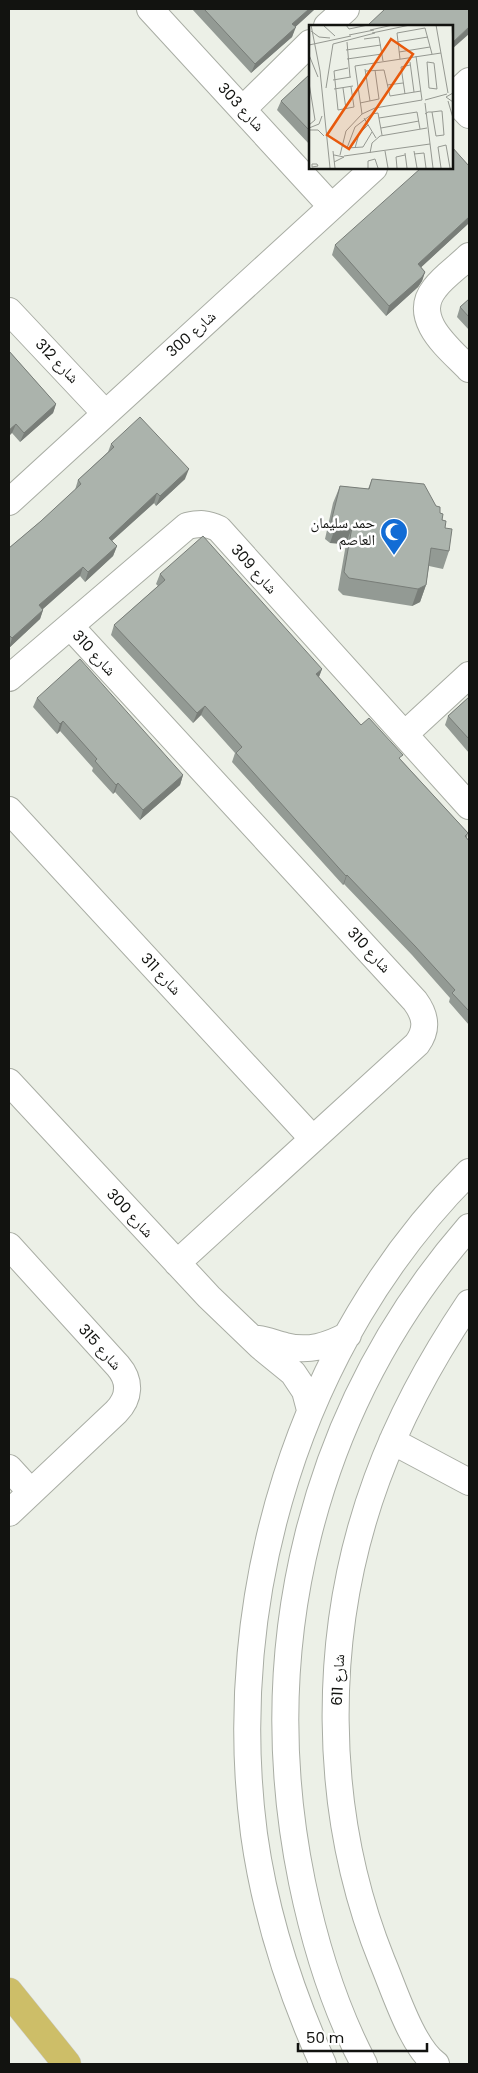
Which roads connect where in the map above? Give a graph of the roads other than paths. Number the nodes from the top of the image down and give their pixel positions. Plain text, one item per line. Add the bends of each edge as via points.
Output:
1 (150, 9) edge
2 (346, 9) edge
3 (328, 25) edge
4 (309, 43) edge
5 (469, 81) edge
6 (453, 96) edge
7 (453, 98) edge
8 (243, 109) junction
9 (469, 115) edge
10 (373, 169) edge
11 (331, 206) junction
12 (469, 256) edge
13 (12, 320) edge
14 (469, 369) edge
15 (105, 413) junction
16 (9, 502) edge
17 (70, 626) junction
18 (469, 675) edge
19 (9, 678) edge
20 (405, 734) junction
21 (469, 806) edge
22 (9, 810) edge
23 (9, 1082) edge
24 (313, 1139) junction
25 (461, 1180) edge
26 (469, 1212) edge
27 (469, 1227) edge
28 (9, 1246) edge
29 (177, 1263) junction
30 (469, 1303) edge
31 (348, 1335) junction
32 (255, 1339) junction
33 (310, 1410) junction
34 (392, 1441) junction
35 (9, 1468) edge
36 (469, 1482) edge
37 (31, 1492) junction
38 (9, 1513) edge
39 (9, 1992) edge
40 (44, 2036) junction
41 (67, 2064) edge
42 (84, 2064) edge
43 (324, 2064) edge
44 (364, 2064) edge
45 (436, 2064) edge

1 - 8 street, شارع 303
2 - 3 street
4 - 8 street
5 - 6 street
7 - 9 street
8 - 11 street, شارع 303
10 - 11 street, شارع 300
11 - 15 street, شارع 300
12 - 14 street via 433,290 427,307 436,333
13 - 15 street, شارع 312
15 - 16 street, شارع 300
17 - 19 street, شارع 309
17 - 20 street, شارع 309 via 187,526 209,524 219,529
17 - 24 street, شارع 310 via 424,1015 424,1030 417,1044
18 - 20 street
20 - 21 street, شارع 309
22 - 24 street, شارع 311
23 - 29 street, شارع 300
24 - 29 street, شارع 310
25 - 26 street via 458,1203
25 - 31 street via 392,1263
27 - 44 street via 412,1301 355,1402 317,1505 299,1575 288,1644 285,1764 296,1852 326,1972
28 - 37 street, شارع 315 via 118,1366 128,1386 121,1407
29 - 32 street, شارع 300
30 - 34 street, شارع 611 via 429,1366
31 - 32 street, شارع 300 via 326,1345 304,1349
31 - 33 street
32 - 33 street, شارع 300 via 293,1373 305,1391
33 - 43 street via 281,1493 262,1570 251,1658 248,1749 254,1833 269,1910 289,1977
34 - 36 street
34 - 45 street, شارع 611 via 364,1519 346,1599 337,1676 338,1759 344,1824 363,1907 417,2042 428,2059
35 - 37 street
37 - 38 street, شارع 315
39 - 40 highway
40 - 41 highway
40 - 42 highway

